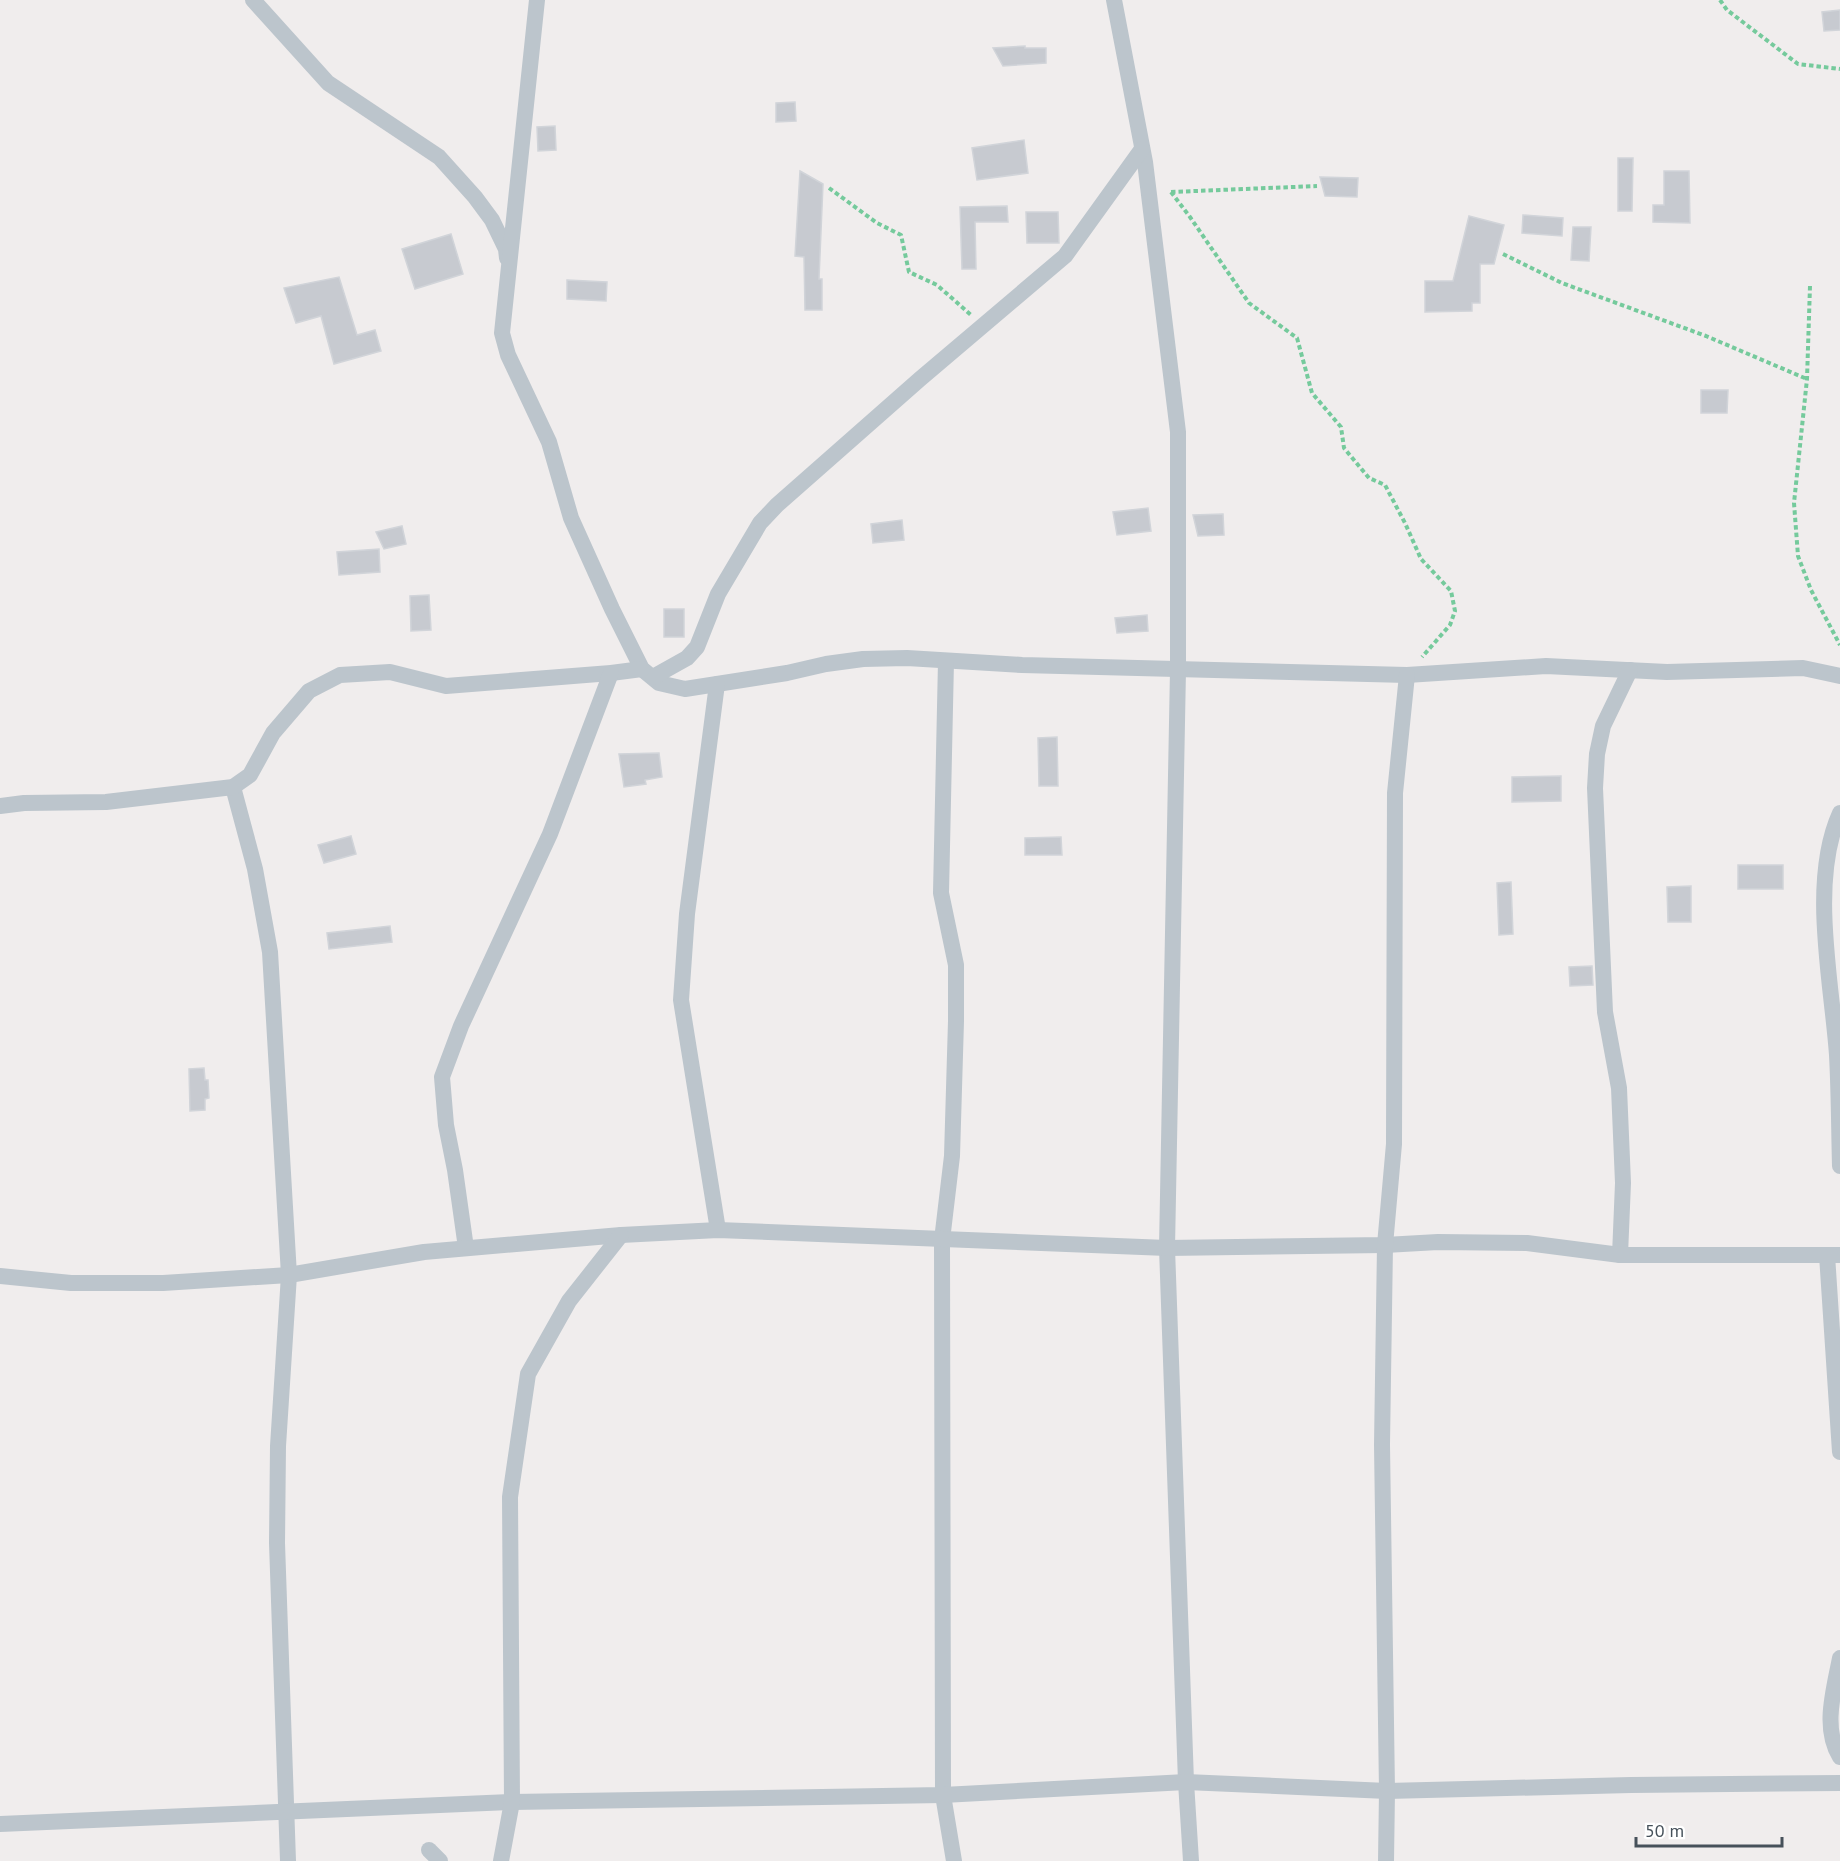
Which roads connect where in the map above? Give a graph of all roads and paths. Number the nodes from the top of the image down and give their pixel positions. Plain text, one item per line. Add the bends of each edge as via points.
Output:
1 (253, 0) edge
2 (537, 0) edge
3 (1114, 0) edge
4 (1720, 0) edge
5 (1840, 69) edge
6 (1142, 149) junction
7 (1146, 169) junction
8 (1317, 186) dead end
9 (829, 188) dead end
10 (1171, 192) junction
11 (1503, 255) dead end
12 (508, 283) junction
13 (1810, 286) dead end
14 (983, 325) junction
15 (1807, 379) junction
16 (1840, 645) edge
17 (946, 661) junction
18 (1178, 670) junction
19 (1630, 670) junction
20 (611, 673) junction
21 (647, 673) junction
22 (1407, 675) junction
23 (1840, 676) edge
24 (717, 684) junction
25 (233, 788) junction
26 (0, 806) edge
27 (1840, 813) edge
28 (1840, 1166) edge
29 (718, 1230) junction
30 (621, 1235) junction
31 (942, 1240) junction
32 (1385, 1245) junction
33 (466, 1248) junction
34 (1167, 1248) junction
35 (1620, 1255) junction
36 (1834, 1255) edge
37 (289, 1275) junction
38 (0, 1276) edge
39 (1840, 1452) edge
40 (1840, 1658) edge
41 (1840, 1757) edge
42 (1186, 1782) junction
43 (1840, 1783) edge
44 (1387, 1791) junction
45 (943, 1795) junction
46 (512, 1802) junction
47 (286, 1812) junction
48 (0, 1824) edge
49 (288, 1861) edge
50 (501, 1861) edge
51 (954, 1861) edge
52 (1191, 1861) edge
53 (1386, 1861) edge

1 - 12 street via 328,83 439,157 468,189 492,220 506,249
2 - 12 street
3 - 6 street
4 - 5 path via 1727,10 1798,64
6 - 7 street
6 - 14 street via 1065,256
7 - 10 path
7 - 18 street via 1178,432
8 - 10 path
9 - 14 path via 877,223 901,235 909,272 937,285
10 - 22 path via 1249,303 1297,338 1312,393 1341,427 1344,448 1369,477 1385,485 1420,559 1451,591 1455,611 1450,625
11 - 15 path via 1562,283 1706,336
12 - 21 street via 502,333 508,355 549,442 571,518 612,609
13 - 15 path
14 - 21 street via 760,523 718,594 697,647 687,658
15 - 16 path via 1794,503 1798,556
17 - 18 street
17 - 24 street via 863,659
17 - 31 street via 941,893 956,965 956,1021 952,1156
18 - 22 street
18 - 34 street
19 - 22 street via 1546,666
19 - 23 street via 1803,668
19 - 35 street via 1603,726 1595,788 1605,1012 1619,1088 1623,1183
20 - 21 street
20 - 25 street via 446,686 390,672 340,675 309,691 273,733 250,775
20 - 33 street via 550,834 461,1026 442,1077
21 - 24 street via 659,682 685,689
22 - 32 street via 1395,793 1394,1144
24 - 29 street via 687,914 681,1000
25 - 26 street via 106,802
25 - 37 street via 255,869 270,952
27 - 28 street via 1826,866 1826,947 1837,1055
29 - 30 street
29 - 31 street
30 - 33 street
30 - 46 street via 569,1301 528,1374 510,1497
31 - 34 street
31 - 45 street
32 - 34 street
32 - 35 street via 1527,1243
32 - 44 street via 1382,1445
33 - 37 street
34 - 42 street
35 - 36 street
36 - 39 street
37 - 38 street via 163,1283 71,1283
37 - 47 street via 278,1446
40 - 41 street via 1830,1710 1833,1746
42 - 44 street
42 - 45 street
42 - 52 street
43 - 44 street
44 - 53 street
45 - 46 street
45 - 51 street
46 - 47 street
46 - 50 street
47 - 48 street
47 - 49 street

